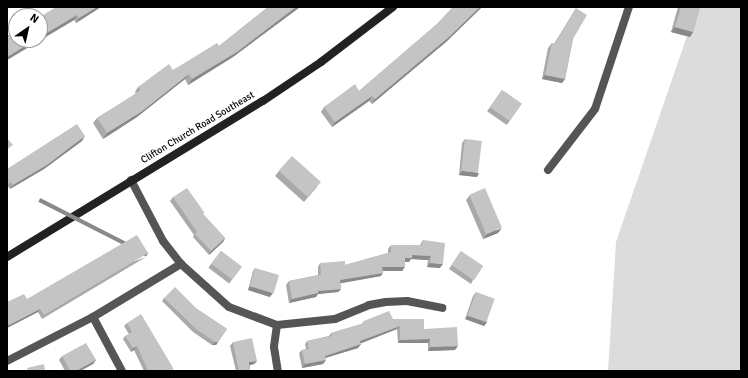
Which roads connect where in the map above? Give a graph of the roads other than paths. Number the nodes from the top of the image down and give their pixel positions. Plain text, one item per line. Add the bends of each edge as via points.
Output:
1 (393, 7) edge
2 (629, 7) edge
3 (548, 170) dead end
4 (131, 180) junction
5 (7, 257) edge
6 (180, 264) junction
7 (442, 308) dead end
8 (93, 317) junction
9 (277, 325) junction
10 (7, 361) edge
11 (122, 371) edge
12 (278, 371) edge

1 - 4 street, Clifton Church Road Southeast via 321,62 263,101
2 - 3 street via 595,108
4 - 5 street, Clifton Church Road Southeast
4 - 6 street via 163,241
6 - 8 street
6 - 9 street via 229,307
7 - 9 street via 407,301 386,302 369,305 335,319
8 - 10 street
8 - 11 street
9 - 12 street via 274,347

